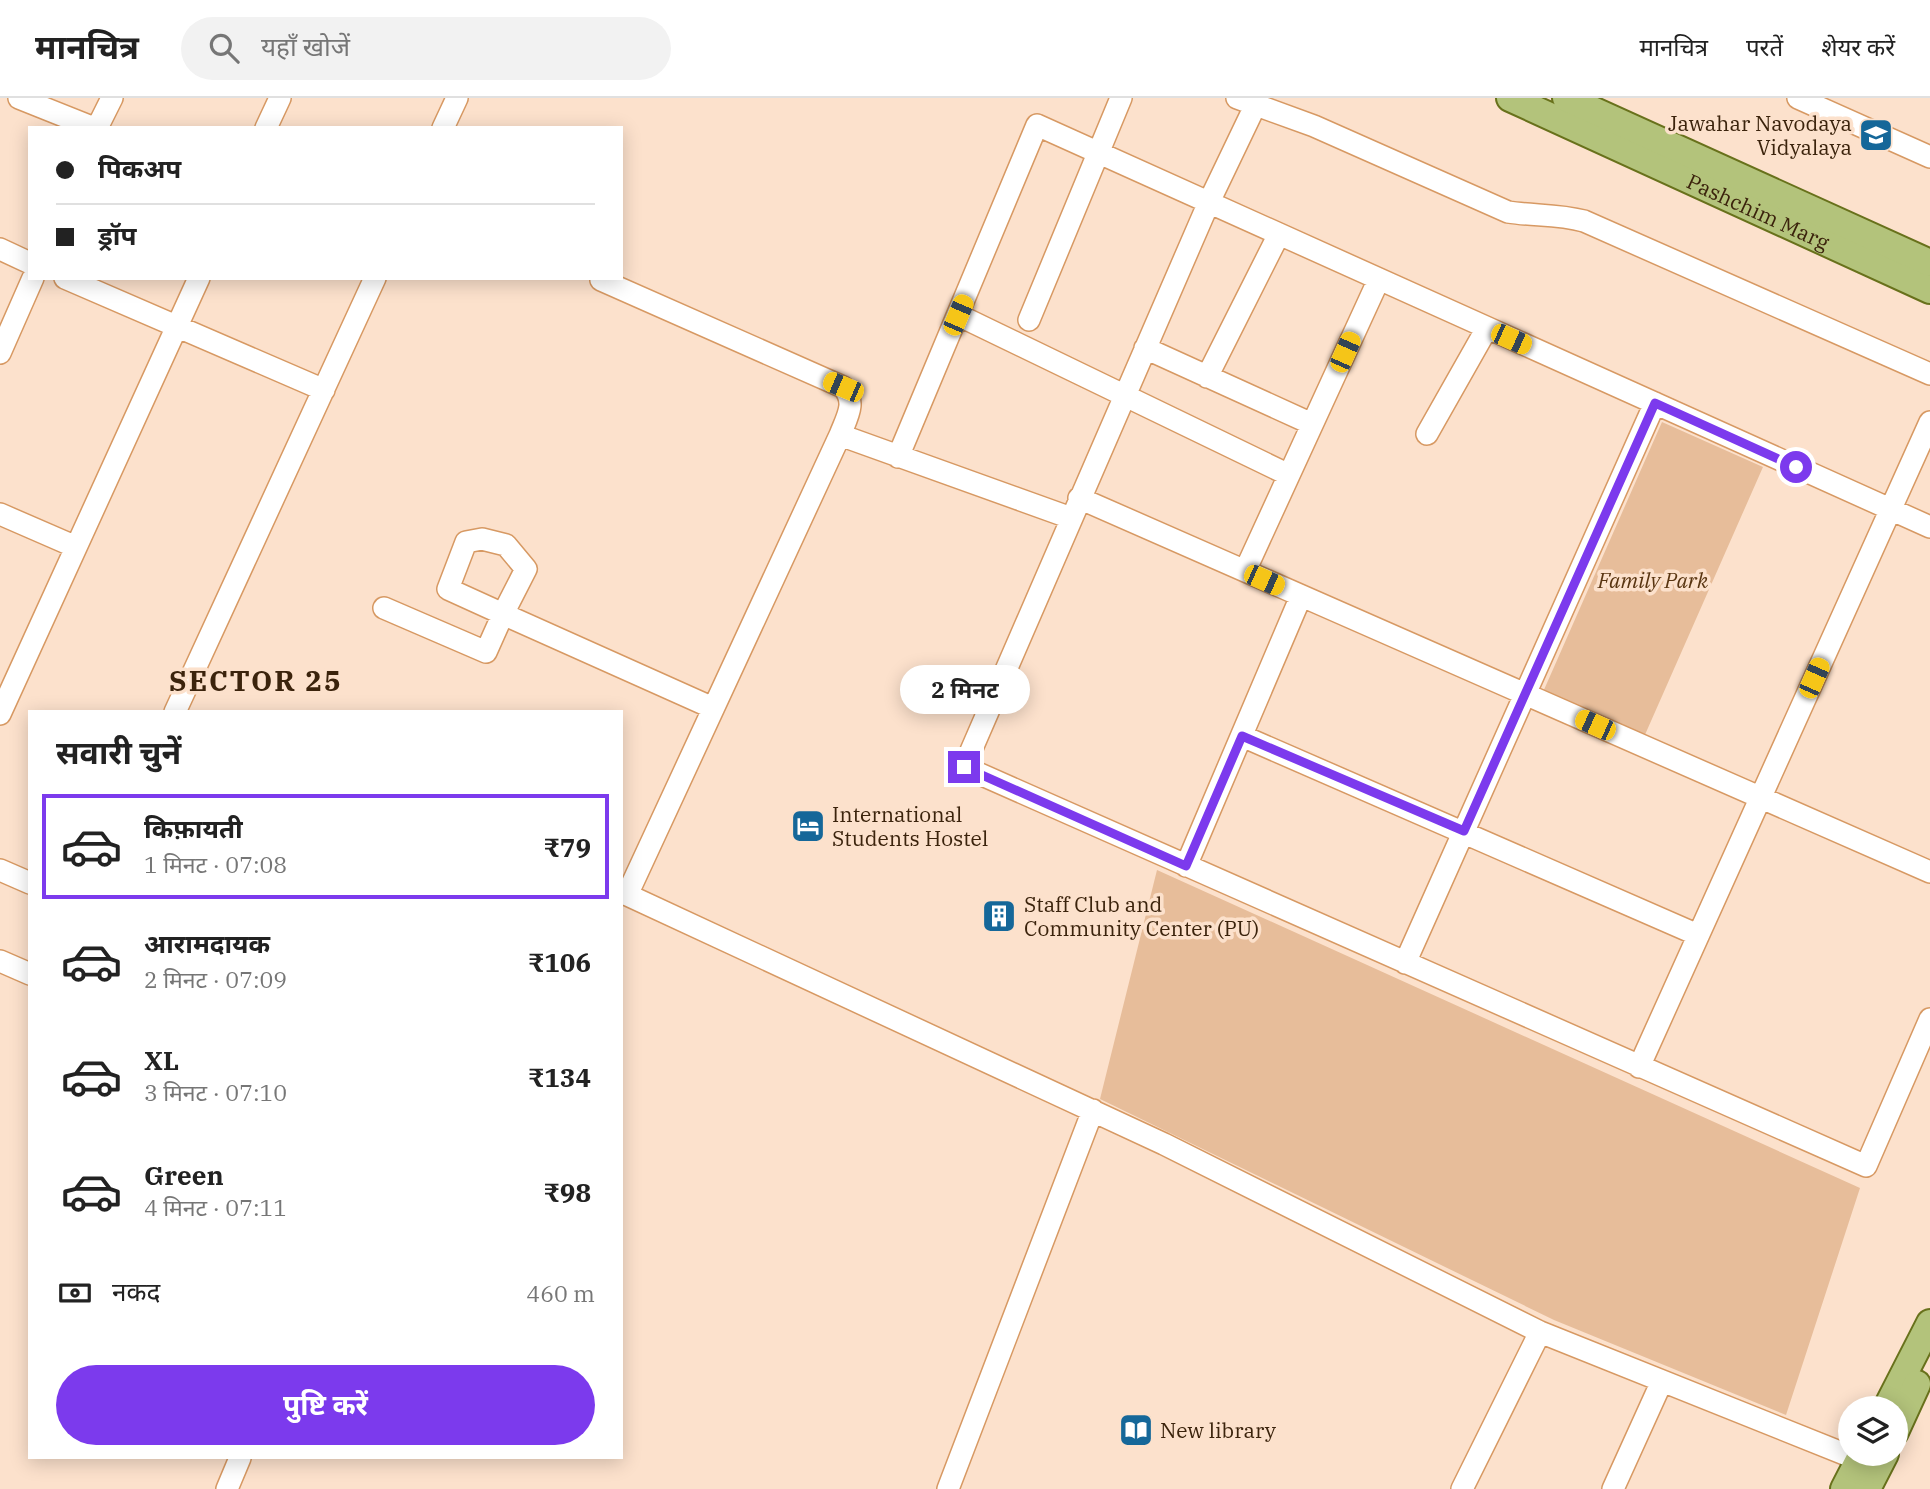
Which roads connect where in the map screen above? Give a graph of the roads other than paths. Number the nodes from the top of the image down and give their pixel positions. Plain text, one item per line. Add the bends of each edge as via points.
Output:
1 (19, 98) edge
2 (112, 98) edge
3 (280, 98) edge
4 (457, 98) edge
5 (1121, 98) edge
6 (1510, 98) edge
7 (1566, 98) edge
8 (1798, 98) edge
9 (1246, 102) edge
10 (90, 126) edge
11 (96, 126) edge
12 (267, 126) edge
13 (444, 126) edge
14 (1098, 152) junction
15 (1930, 157) edge
16 (1209, 202) junction
17 (1279, 234) junction
18 (0, 249) edge
19 (28, 262) edge
20 (1378, 279) junction
21 (32, 280) edge
22 (70, 280) edge
23 (198, 280) edge
24 (374, 280) edge
25 (601, 280) dead end
26 (1929, 280) edge
27 (958, 315) junction
28 (1029, 320) dead end
29 (178, 325) junction
30 (1487, 328) junction
31 (1144, 348) junction
32 (0, 353) edge
33 (1930, 374) edge
34 (1208, 377) junction
35 (324, 390) junction
36 (1124, 398) junction
37 (1655, 403) junction
38 (1930, 422) edge
39 (1312, 424) junction
40 (1427, 434) dead end
41 (840, 435) junction
42 (898, 457) junction
43 (1289, 475) junction
44 (1079, 498) junction
45 (1891, 510) junction
46 (0, 514) edge
47 (1071, 518) junction
48 (1930, 527) edge
49 (76, 547) junction
50 (1245, 571) junction
51 (1301, 596) junction
52 (384, 608) dead end
53 (1524, 694) junction
54 (713, 708) junction
55 (176, 710) edge
56 (0, 714) edge
57 (1242, 736) junction
58 (1760, 798) junction
59 (1464, 831) junction
60 (1186, 866) junction
61 (0, 870) edge
62 (1930, 873) edge
63 (28, 882) edge
64 (624, 893) edge
65 (1698, 935) junction
66 (0, 961) edge
67 (1405, 963) junction
68 (28, 973) edge
69 (1930, 1019) edge
70 (1639, 1067) junction
71 (1093, 1110) junction
72 (1930, 1323) edge
73 (1540, 1332) junction
74 (1930, 1357) edge
75 (1662, 1381) junction
76 (1893, 1396) edge
77 (1908, 1404) edge
78 (1838, 1452) edge
79 (240, 1459) edge
80 (1869, 1466) edge
81 (232, 1487) edge
82 (948, 1489) edge
83 (1462, 1489) edge
84 (1613, 1489) edge
85 (1844, 1489) edge

1 - 10 street
2 - 11 street
3 - 12 street
4 - 13 street
5 - 14 street
6 - 26 main road, Pashchim Marg
7 - 26 main road
8 - 15 street
9 - 16 street
9 - 33 street via 1314,126 1508,212 1584,220
14 - 16 street
14 - 27 street via 1037,125
14 - 28 street
16 - 17 street
16 - 31 street
17 - 20 street
17 - 34 street
18 - 19 street
20 - 30 street
20 - 39 street
21 - 32 street
22 - 29 street
23 - 29 street
24 - 35 street
25 - 41 street via 843,387 852,403
27 - 36 street
27 - 42 street
29 - 35 street
29 - 49 street
30 - 37 street
30 - 40 street
31 - 34 street
31 - 36 street
34 - 39 street
35 - 55 street
36 - 43 street
36 - 44 street
37 - 45 street
37 - 53 street
38 - 45 street
39 - 43 street
41 - 42 street
41 - 54 street
42 - 47 street
43 - 50 street
44 - 47 street
44 - 50 street
45 - 48 street
45 - 58 street
46 - 49 street
47 - 60 street via 964,767
49 - 56 street
50 - 51 street
51 - 53 street
51 - 57 street
52 - 54 street via 486,652 503,614
53 - 58 street
53 - 59 street
54 - 64 street
57 - 59 street
57 - 60 street
58 - 62 street
58 - 65 street
59 - 65 street
59 - 67 street
60 - 67 street
61 - 63 street
64 - 71 street
65 - 70 street
66 - 68 street
67 - 70 street
69 - 70 street via 1866,1166
71 - 73 street
71 - 82 street
72 - 76 main road
73 - 75 street
73 - 83 street
74 - 77 main road
75 - 78 street
75 - 84 street
79 - 81 street
80 - 85 main road

